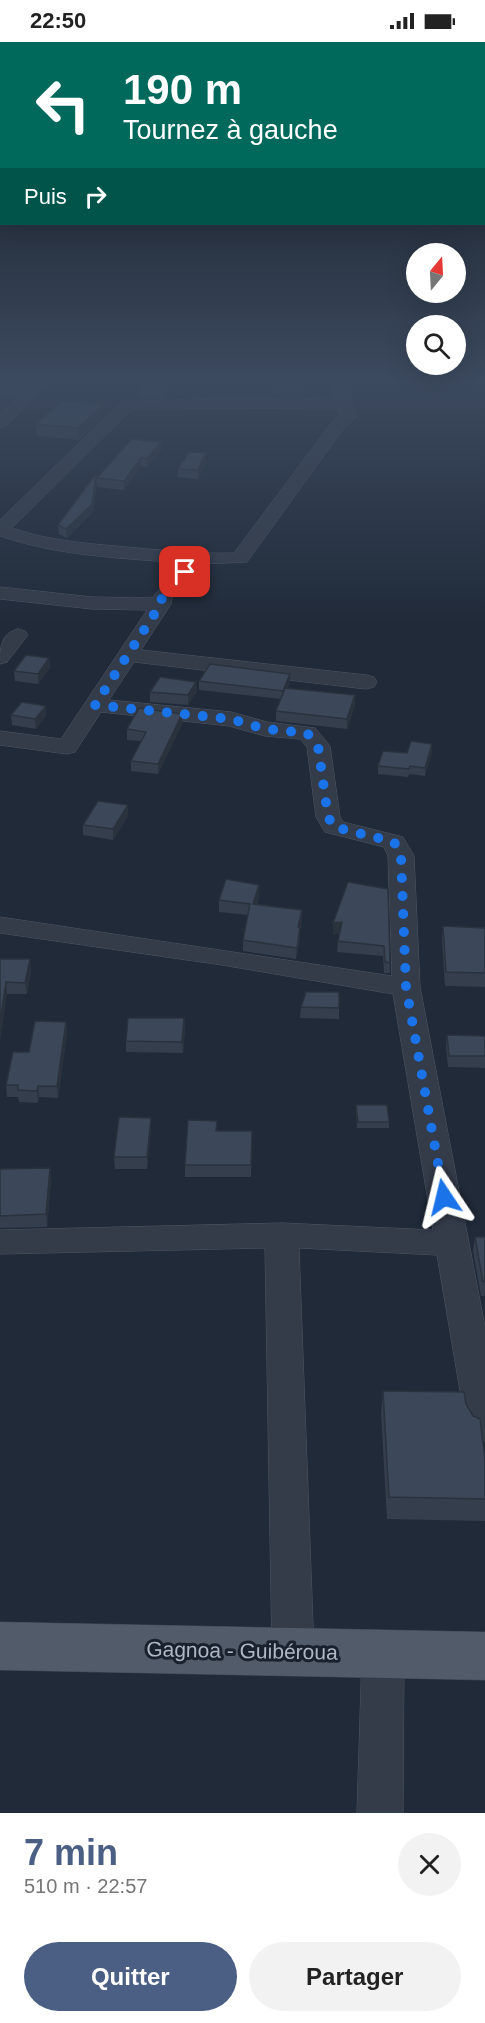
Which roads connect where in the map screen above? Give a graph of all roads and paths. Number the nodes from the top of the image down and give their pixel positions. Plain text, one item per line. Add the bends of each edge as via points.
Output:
1 (71, 461) edge
2 (312, 461) edge
3 (0, 530) edge
4 (196, 559) junction
5 (0, 593) edge
6 (161, 604) junction
7 (18, 635) dead end
8 (128, 656) junction
9 (0, 658) edge
10 (366, 682) dead end
11 (95, 705) junction
12 (0, 738) edge
13 (0, 925) edge
14 (406, 987) junction
15 (282, 1235) junction
16 (0, 1242) edge
17 (452, 1243) junction
18 (485, 1426) edge
19 (0, 1646) edge
20 (293, 1652) junction
21 (383, 1654) junction
22 (485, 1656) edge
23 (380, 1813) edge

1 - 3 street
2 - 4 street via 240,558
3 - 4 street via 20,538 81,548
4 - 6 street via 162,597
5 - 6 street via 92,603
6 - 8 street
7 - 9 street
8 - 10 street
8 - 11 street
11 - 12 street via 67,747
11 - 14 street via 231,719 265,729 307,733 318,746 328,817 334,827 394,842 401,856
13 - 14 street
14 - 17 street
15 - 16 street
15 - 17 street
15 - 20 street
17 - 18 street
19 - 20 main road, Gagnoa - Guibéroua
20 - 21 main road, Gagnoa - Guibéroua
21 - 22 main road, Gagnoa - Guibéroua
21 - 23 street

